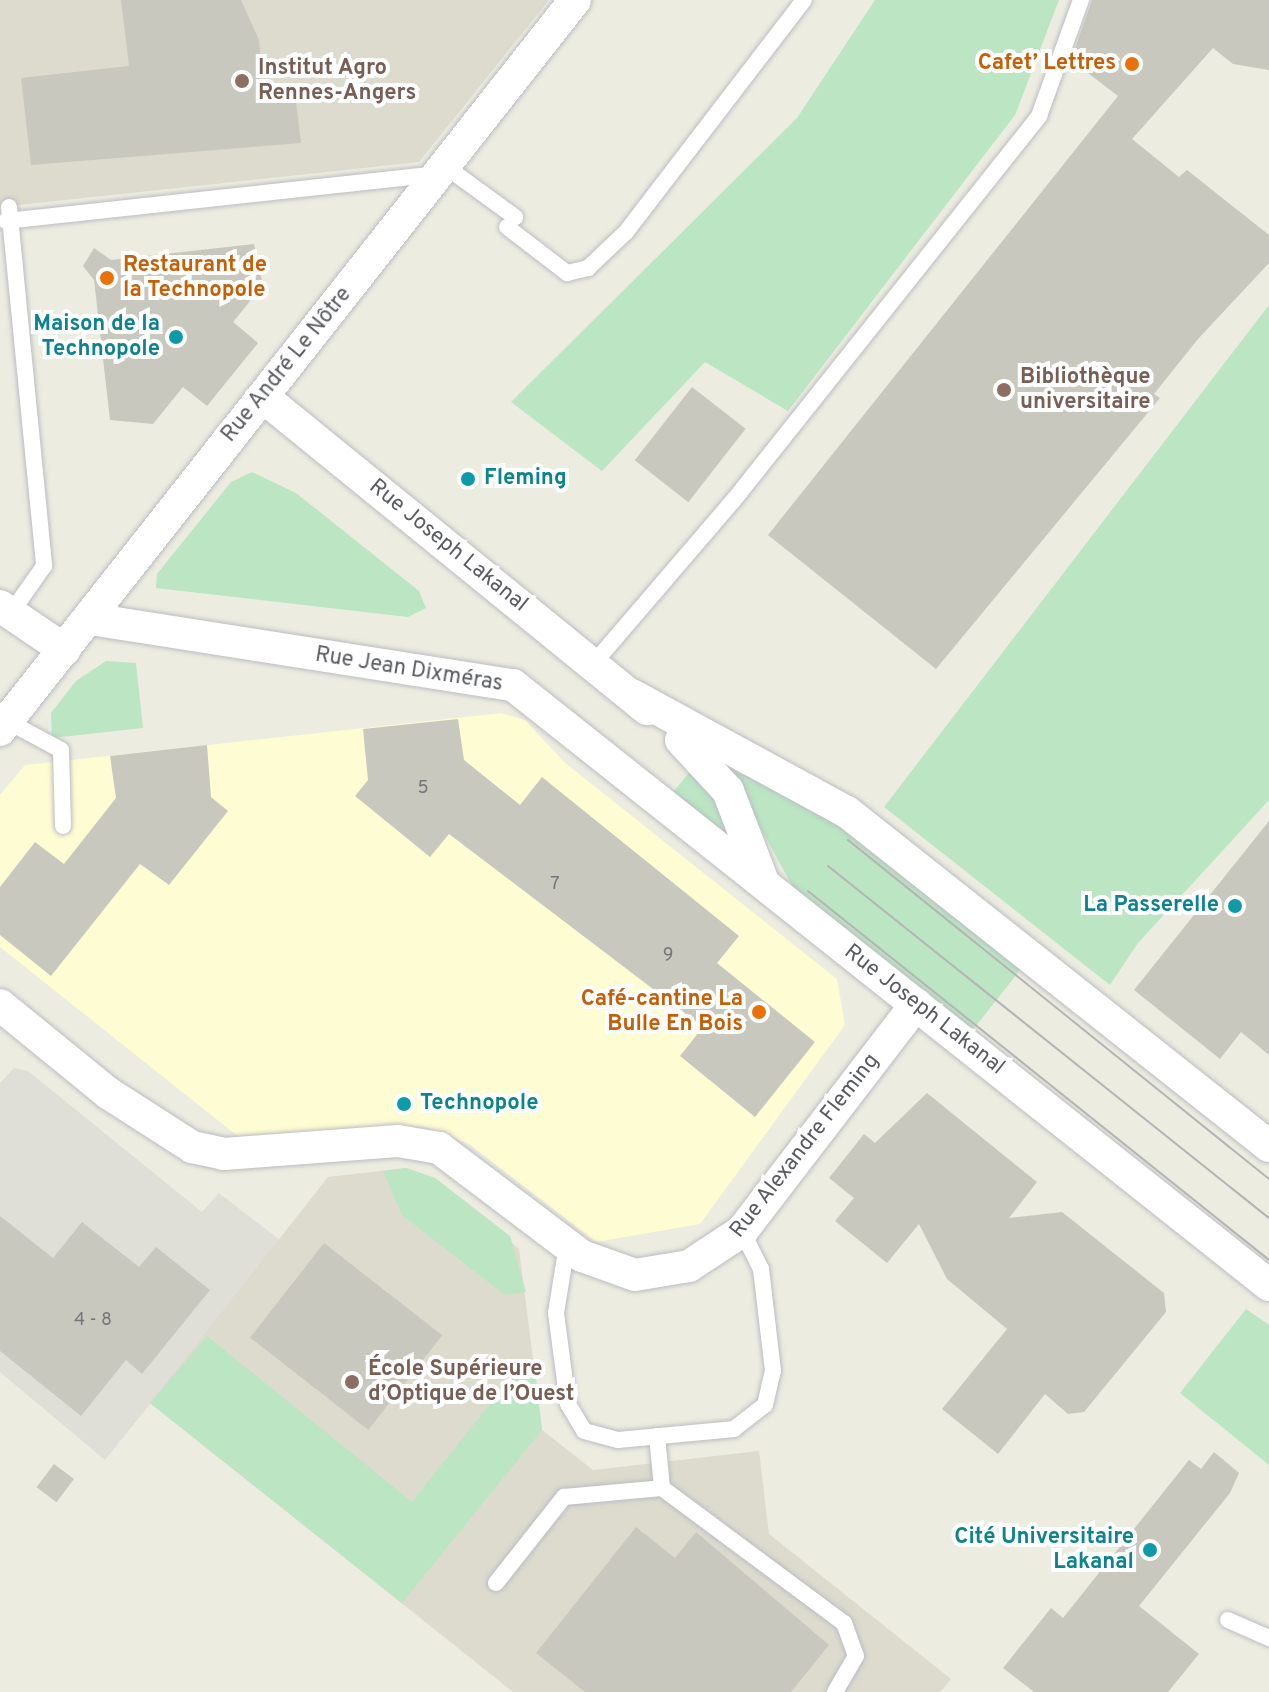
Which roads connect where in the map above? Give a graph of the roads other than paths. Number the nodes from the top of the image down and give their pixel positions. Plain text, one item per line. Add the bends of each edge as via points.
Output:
1 (575, 0) edge
2 (804, 0) edge
3 (1081, 0) edge
4 (442, 170) junction
5 (263, 397) junction
6 (6, 609) edge
7 (90, 619) junction
8 (65, 650) junction
9 (594, 663) junction
10 (632, 695) junction
11 (4, 726) edge
12 (63, 826) dead end
13 (762, 879) junction
14 (916, 1004) junction
15 (0, 1005) edge
16 (1269, 1146) edge
17 (742, 1231) junction
18 (567, 1245) junction
19 (1269, 1285) edge
20 (657, 1436) junction
21 (662, 1488) junction
22 (496, 1583) dead end
23 (1228, 1620) dead end
24 (1269, 1638) edge
25 (835, 1692) edge

1 - 4 street, Rue André Le Nôtre
2 - 4 lane via 626,232 588,268 567,273
3 - 9 lane via 1039,116
4 - 5 street, Rue André Le Nôtre
4 - 6 lane via 7,214 44,566
5 - 7 street, Rue André Le Nôtre
5 - 9 street, Rue Joseph Lakanal
6 - 8 street
7 - 8 street, Rue André Le Nôtre
7 - 13 street, Rue Jean Dixméras via 513,685
8 - 11 street, Rue André Le Nôtre
9 - 10 street, Rue Joseph Lakanal
10 - 13 street, Rue Joseph Lakanal via 728,791
10 - 16 street, Rue Joseph Lakanal via 847,812
11 - 12 lane via 61,750
13 - 14 street, Rue Joseph Lakanal
14 - 17 street, Rue Alexandre Fleming
14 - 19 street, Rue Joseph Lakanal
15 - 18 street, Rue Alexandre Fleming via 108,1093 192,1147 240,1154 419,1143 453,1155
17 - 18 street, Rue Alexandre Fleming via 689,1266 654,1274 616,1271
17 - 20 lane via 761,1269 770,1395 757,1415 734,1429
18 - 20 lane via 556,1313 571,1414 606,1440
20 - 21 lane
21 - 22 lane via 564,1497
21 - 25 lane via 844,1623 856,1656
23 - 24 lane

